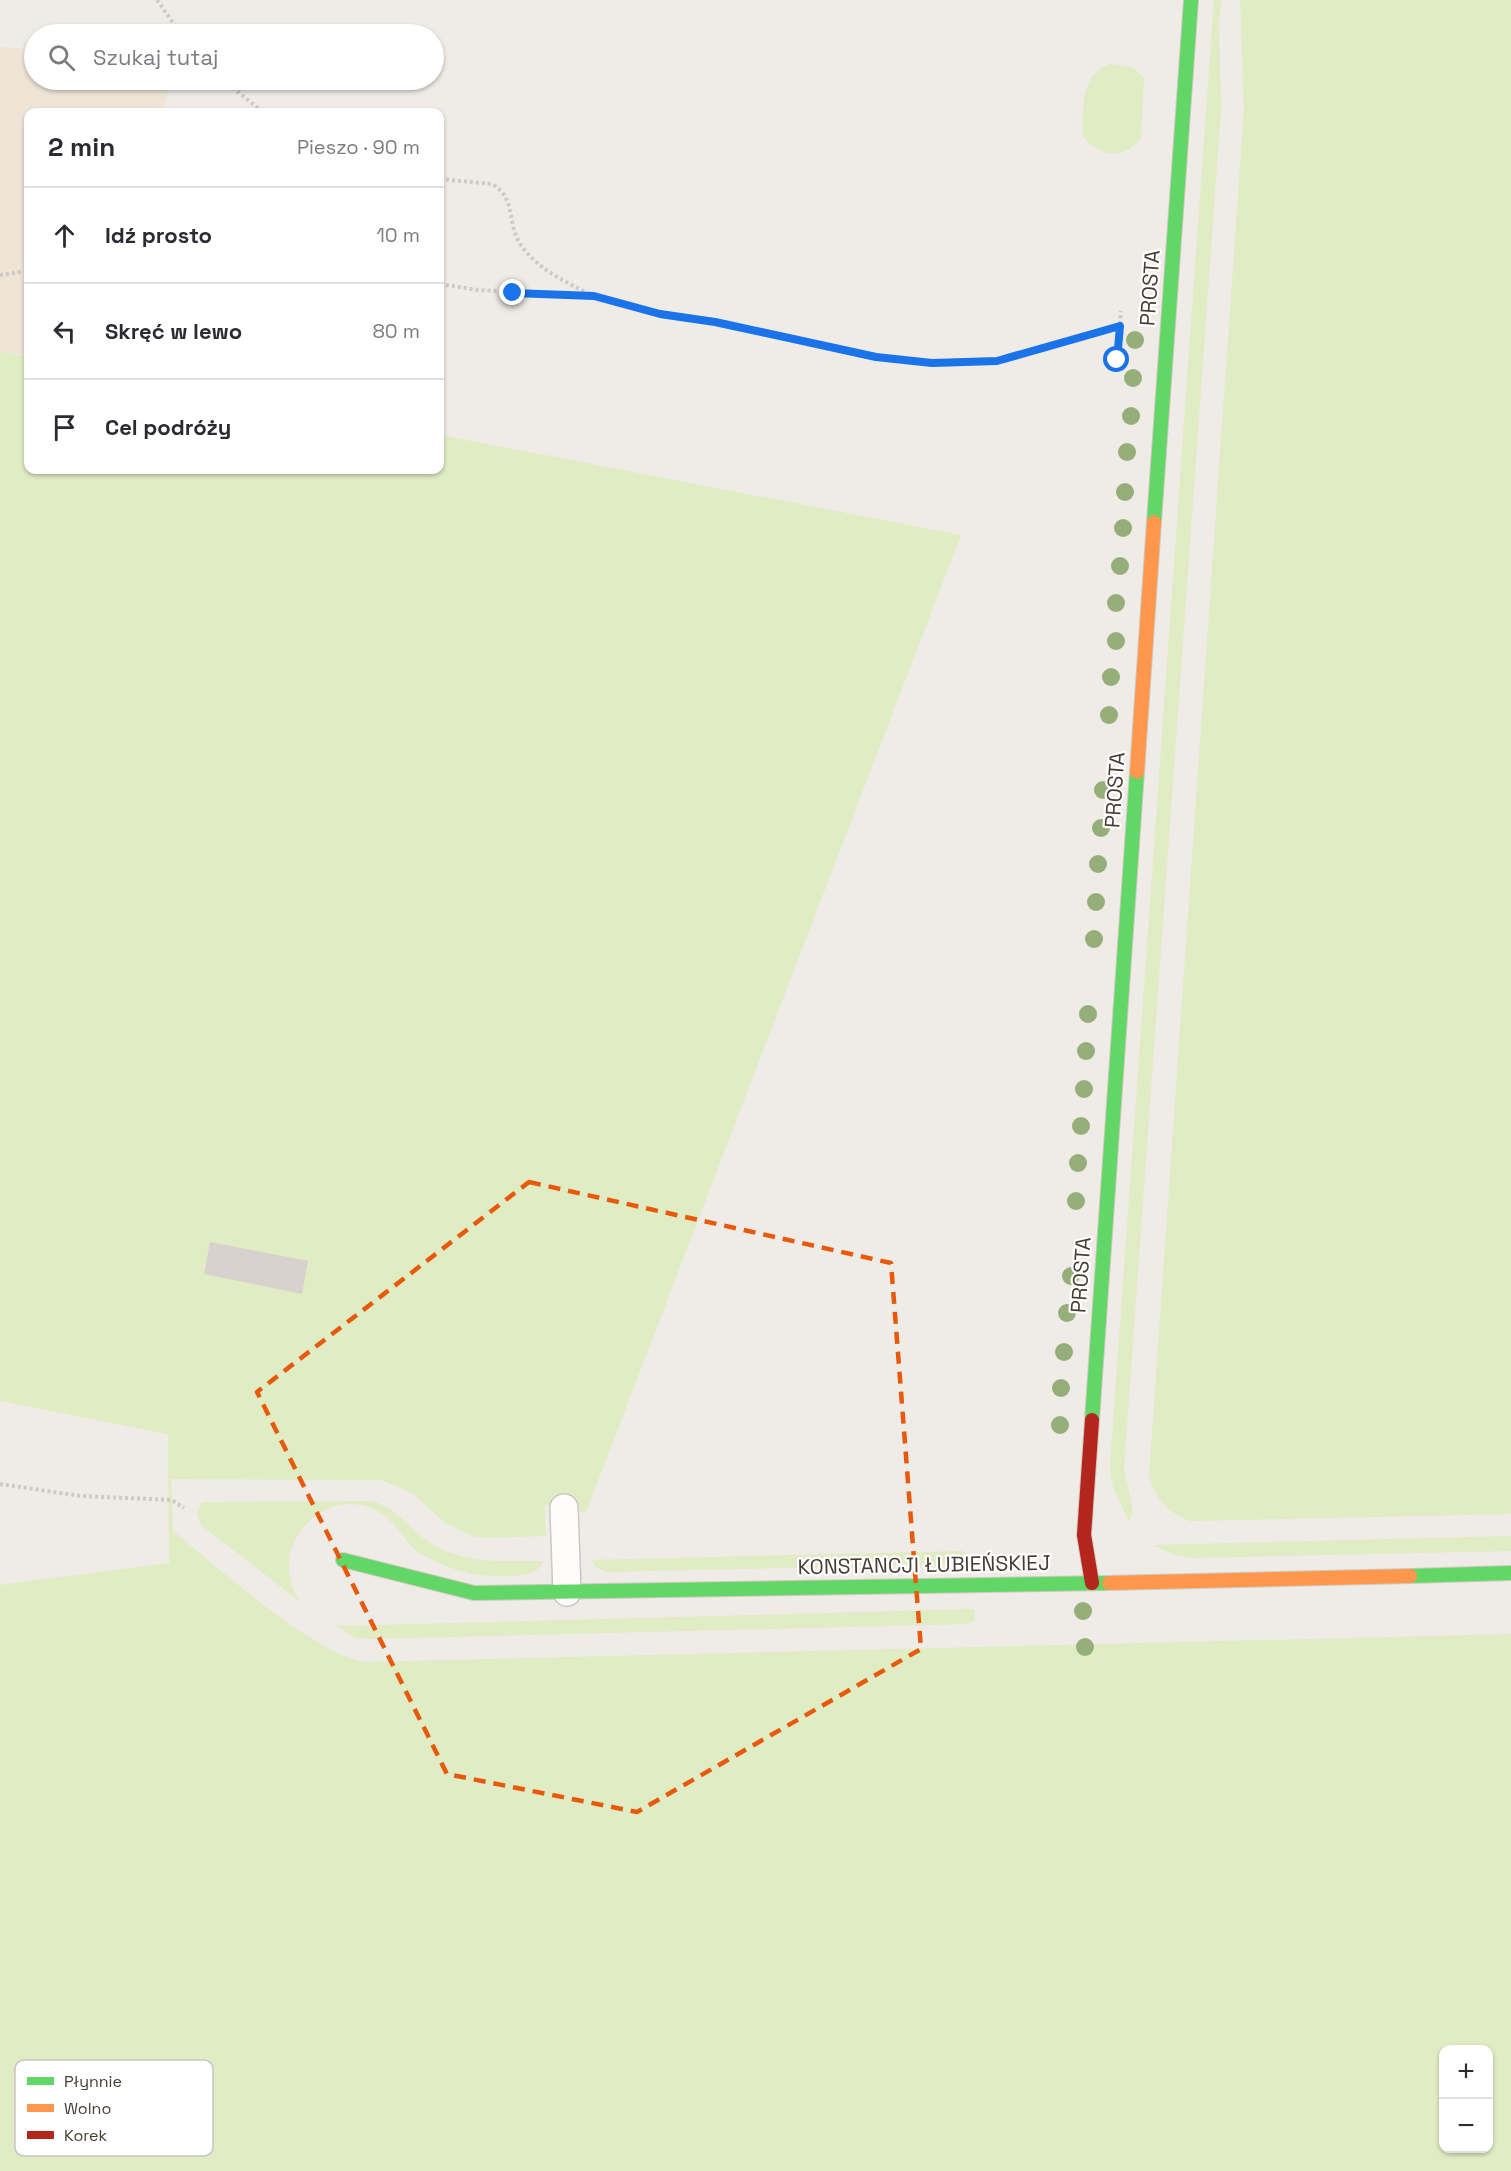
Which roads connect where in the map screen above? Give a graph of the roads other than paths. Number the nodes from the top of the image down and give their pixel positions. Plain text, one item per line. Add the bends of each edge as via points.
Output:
1 (1191, 0) edge
2 (564, 1508) dead end
3 (343, 1560) dead end
4 (1511, 1574) edge
5 (1092, 1583) junction
6 (567, 1592) junction

1 - 5 street, PROSTA via 1086,1499 1084,1535
2 - 6 lane
3 - 6 street, KONSTANCJI ŁUBIEŃSKIEJ via 474,1593
4 - 5 street, KONSTANCJI ŁUBIEŃSKIEJ
5 - 6 street, KONSTANCJI ŁUBIEŃSKIEJ

